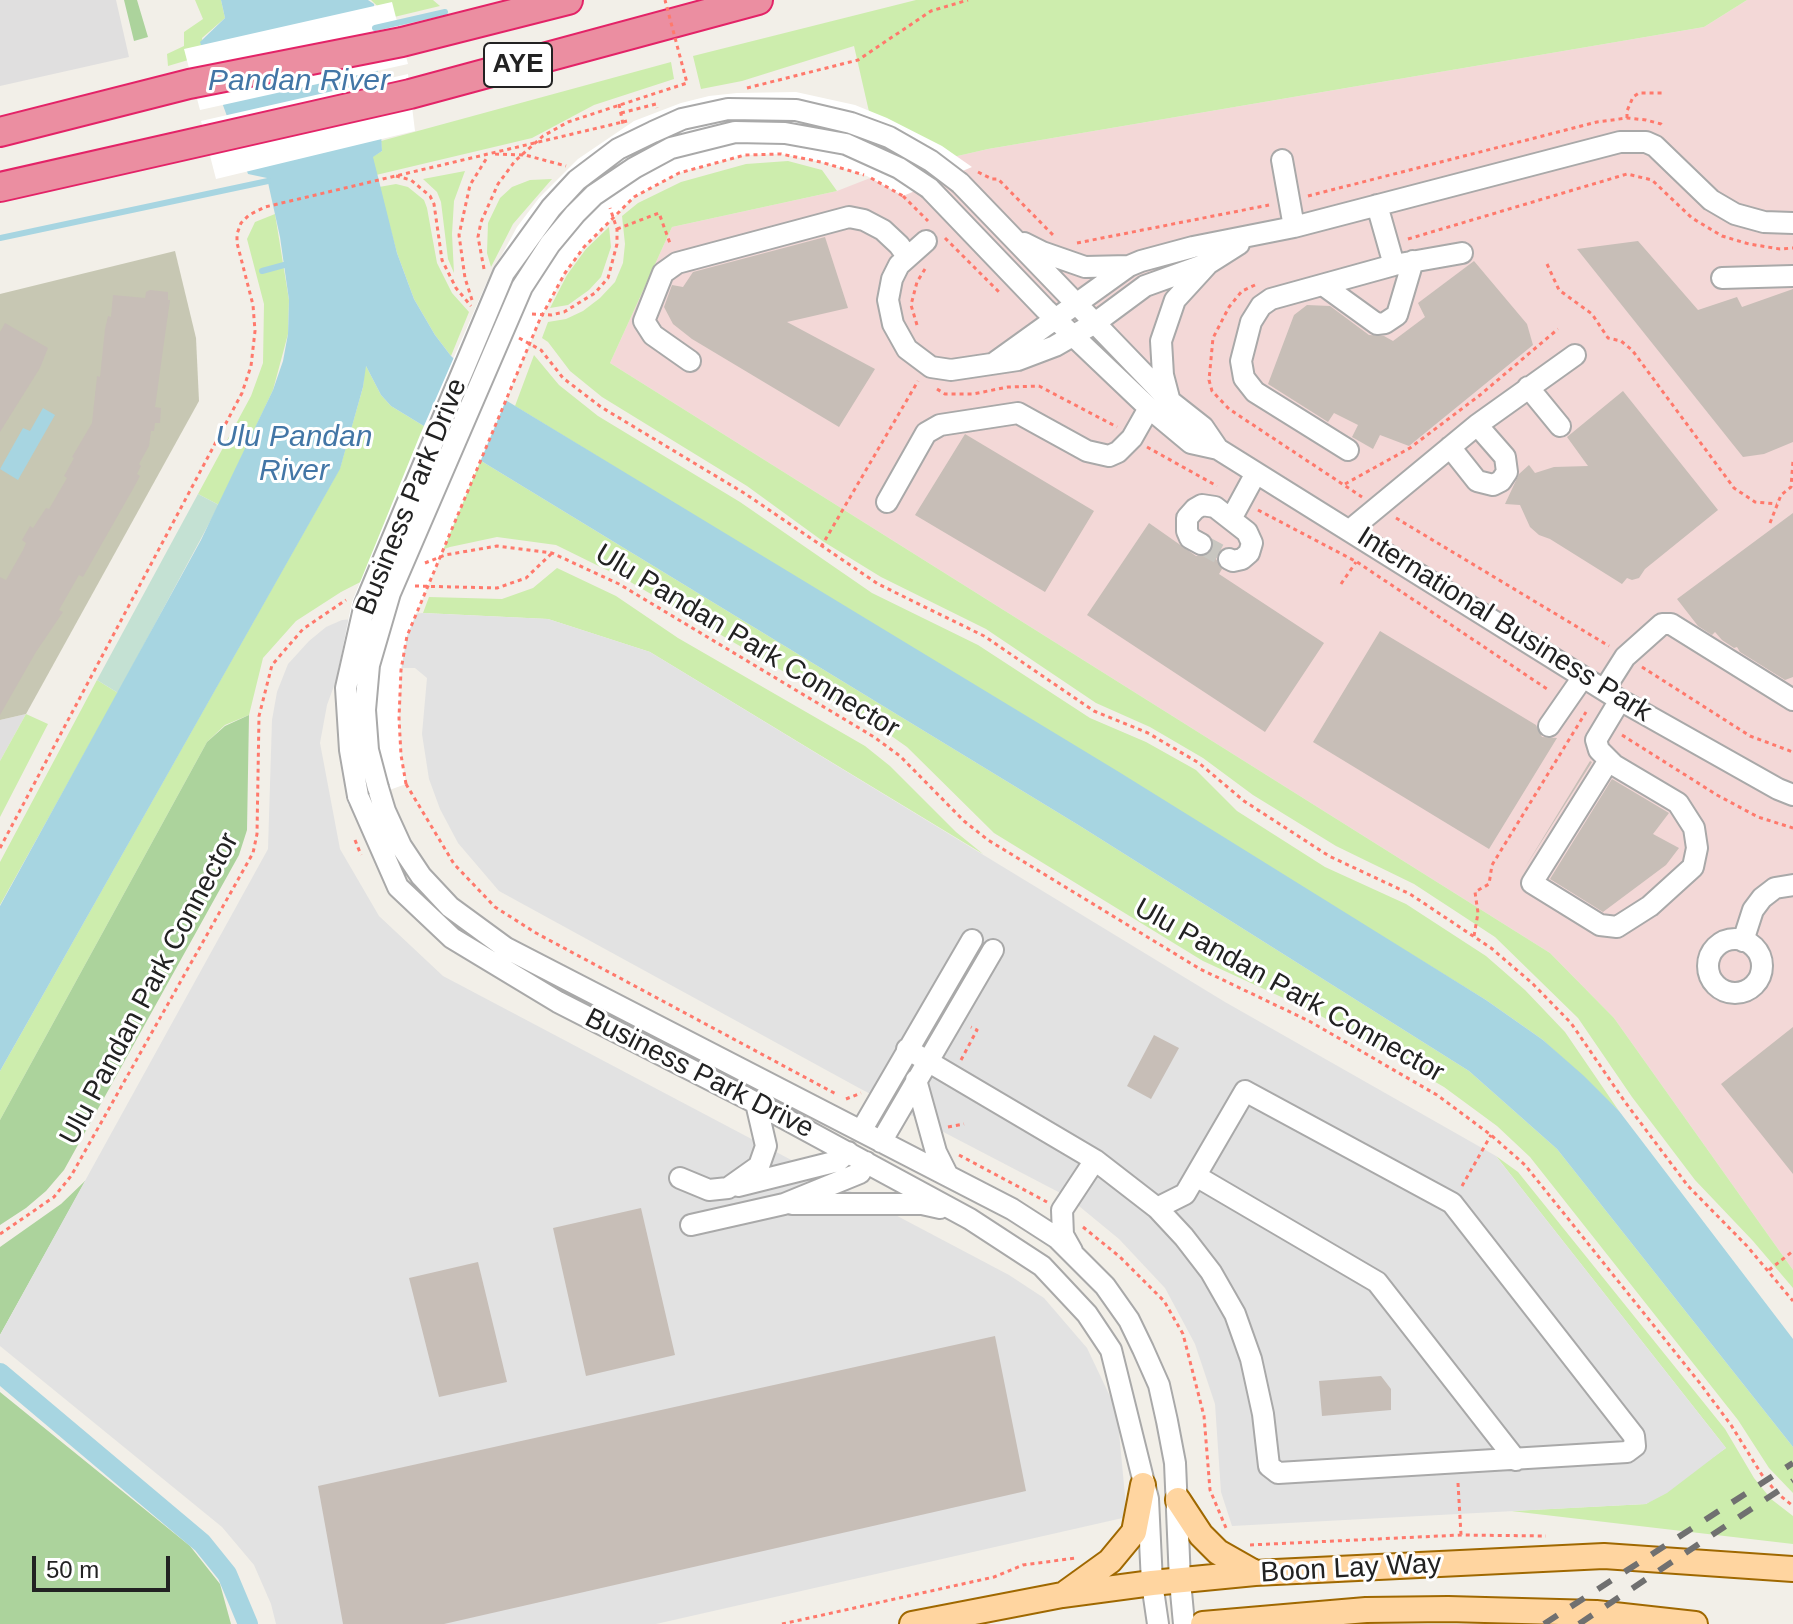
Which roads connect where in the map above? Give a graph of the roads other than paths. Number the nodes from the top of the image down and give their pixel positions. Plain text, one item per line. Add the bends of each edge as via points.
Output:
1 (568, 0) edge
2 (758, 0) edge
3 (0, 132) edge
4 (1282, 160) dead end
5 (0, 187) edge
6 (1377, 205) junction
7 (1793, 223) edge
8 (1294, 227) junction
9 (930, 231) road end
10 (1013, 237) junction
11 (1249, 238) junction
12 (1462, 253) dead end
13 (907, 256) junction
14 (1399, 257) junction
15 (1209, 263) junction
16 (1129, 266) junction
17 (1793, 276) edge
18 (1722, 278) dead end
19 (1323, 285) junction
20 (1077, 304) junction
21 (1055, 318) junction
22 (1095, 323) junction
23 (1074, 337) junction
24 (1575, 355) dead end
25 (690, 361) dead end
26 (994, 363) junction
27 (1528, 387) junction
28 (1170, 401) junction
29 (1149, 408) junction
30 (1477, 425) junction
31 (1560, 426) dead end
32 (1450, 447) junction
33 (1218, 449) junction
34 (1348, 450) dead end
35 (1256, 473) junction
36 (887, 502) dead end
37 (1231, 519) junction
38 (1350, 530) junction
39 (1201, 544) tunnel mouth
40 (1229, 559) dead end
41 (1583, 677) junction
42 (1612, 695) junction
43 (1793, 700) edge
44 (1549, 726) dead end
45 (1609, 760) junction
46 (1793, 795) edge
47 (1793, 885) edge
48 (972, 940) dead end
49 (1743, 941) dead end
50 (993, 950) dead end
51 (907, 1049) junction
52 (928, 1061) junction
53 (916, 1080) junction
54 (756, 1103) junction
55 (861, 1131) junction
56 (881, 1142) junction
57 (857, 1157) junction
58 (1095, 1160) junction
59 (948, 1176) junction
60 (1196, 1176) junction
61 (680, 1178) dead end
62 (728, 1188) junction
63 (784, 1204) junction
64 (1157, 1208) junction
65 (959, 1213) junction
66 (691, 1225) dead end
67 (1074, 1254) junction
68 (1516, 1460) junction
69 (1143, 1485) junction
70 (1178, 1500) junction
71 (1793, 1569) edge
72 (1255, 1573) junction
73 (1180, 1581) junction
74 (1152, 1583) junction
75 (1062, 1595) junction
76 (1598, 1618) edge
77 (1242, 1622) edge
78 (1661, 1622) edge
79 (912, 1624) edge
80 (1158, 1624) edge
81 (1184, 1624) edge
82 (1203, 1624) edge
83 (1695, 1624) edge

1 - 3 highway, AYE
2 - 5 highway, AYE via 410,94
4 - 8 street
6 - 7 street via 1633,141 1655,146 1711,200 1735,214
6 - 8 street
6 - 14 street
8 - 11 street
9 - 13 street
10 - 16 street via 1085,267
10 - 20 street, Business Park Drive
10 - 54 street, Business Park Drive, bridge via 966,175 889,137 796,110 728,109 682,119 618,149 551,208 504,273 365,604 346,688 350,750 358,796 398,887 452,938 558,1002
11 - 15 street
11 - 16 street
12 - 14 street
13 - 25 street via 883,230 849,217 677,263 663,273 644,321 653,335
13 - 26 street via 892,279 888,300 893,324 907,349 931,367 951,370
14 - 19 street
14 - 19 street via 1397,315 1385,323 1377,324
15 - 22 street via 1145,286
15 - 28 street via 1175,300 1161,341
16 - 20 street
17 - 18 street
19 - 34 street via 1261,306 1241,361 1244,378 1255,392
20 - 21 street
20 - 22 street, Business Park Drive
21 - 23 street, Business Park Drive
21 - 26 street
21 - 55 street, Business Park Drive, bridge via 929,188 846,144 785,133 735,132 671,148 594,195 550,244 522,287 390,593 369,665 368,750 385,811 421,876 450,907 506,948
22 - 23 street
22 - 28 street, International Business Park
23 - 26 street via 1018,360
23 - 29 street, International Business Park
24 - 27 street
27 - 30 street
27 - 31 street
28 - 33 street, International Business Park via 1203,427
29 - 33 street, International Business Park via 1191,443
29 - 36 street via 1132,438 1109,456 1018,413 940,425 926,433
30 - 32 street
30 - 32 street via 1505,457 1507,472 1501,481 1477,481
32 - 38 street
33 - 35 street, International Business Park
35 - 37 street
35 - 38 street, International Business Park
37 - 39 street via 1215,507 1195,509 1187,518 1187,531
37 - 40 street via 1252,543 1242,559
38 - 41 street, International Business Park
41 - 42 street, International Business Park
41 - 44 street
42 - 43 street via 1625,657 1662,624 1671,624
42 - 45 street via 1596,740
42 - 46 street, International Business Park
45 - 45 street via 1678,803 1694,828 1697,848 1693,867 1617,927 1600,925 1532,883
47 - 49 street via 1775,888 1762,898
48 - 51 street
50 - 52 street
51 - 52 street
51 - 55 street
52 - 53 street
52 - 58 street
53 - 56 street
53 - 59 street
54 - 57 street, Business Park Drive
54 - 62 street via 766,1146 759,1166
55 - 56 street, Business Park Drive
56 - 59 street, Business Park Drive
57 - 62 street
57 - 63 street via 860,1173
57 - 65 street, Business Park Drive
58 - 64 street
58 - 67 street via 1062,1210 1063,1235
59 - 67 street, Business Park Drive via 1012,1209
60 - 64 street via 1185,1194
60 - 68 street via 1377,1282
60 - 68 street via 1245,1091 1452,1203 1634,1436 1635,1446 1627,1452
61 - 62 street via 709,1190
63 - 65 street via 922,1204
63 - 66 street
64 - 68 street via 1211,1272 1235,1314 1251,1359 1269,1466 1278,1473
65 - 69 street, Business Park Drive via 1042,1266 1087,1314 1111,1350
67 - 70 street, Business Park Drive via 1129,1320 1159,1385
69 - 74 street, Business Park Drive
69 - 75 main road via 1134,1532 1110,1561
70 - 72 main road via 1218,1552
70 - 73 street, Business Park Drive
71 - 72 main road, Boon Lay Way via 1604,1556
72 - 73 main road, Boon Lay Way
73 - 74 main road, Boon Lay Way
73 - 81 street, Business Park Drive
74 - 75 main road, Boon Lay Way
74 - 80 street, Business Park Drive
75 - 79 main road, Boon Lay Way
76 - 77 main road, Boon Lay Way via 1366,1610
76 - 78 main road, Boon Lay Way
77 - 82 main road, Boon Lay Way
78 - 83 main road, Boon Lay Way

